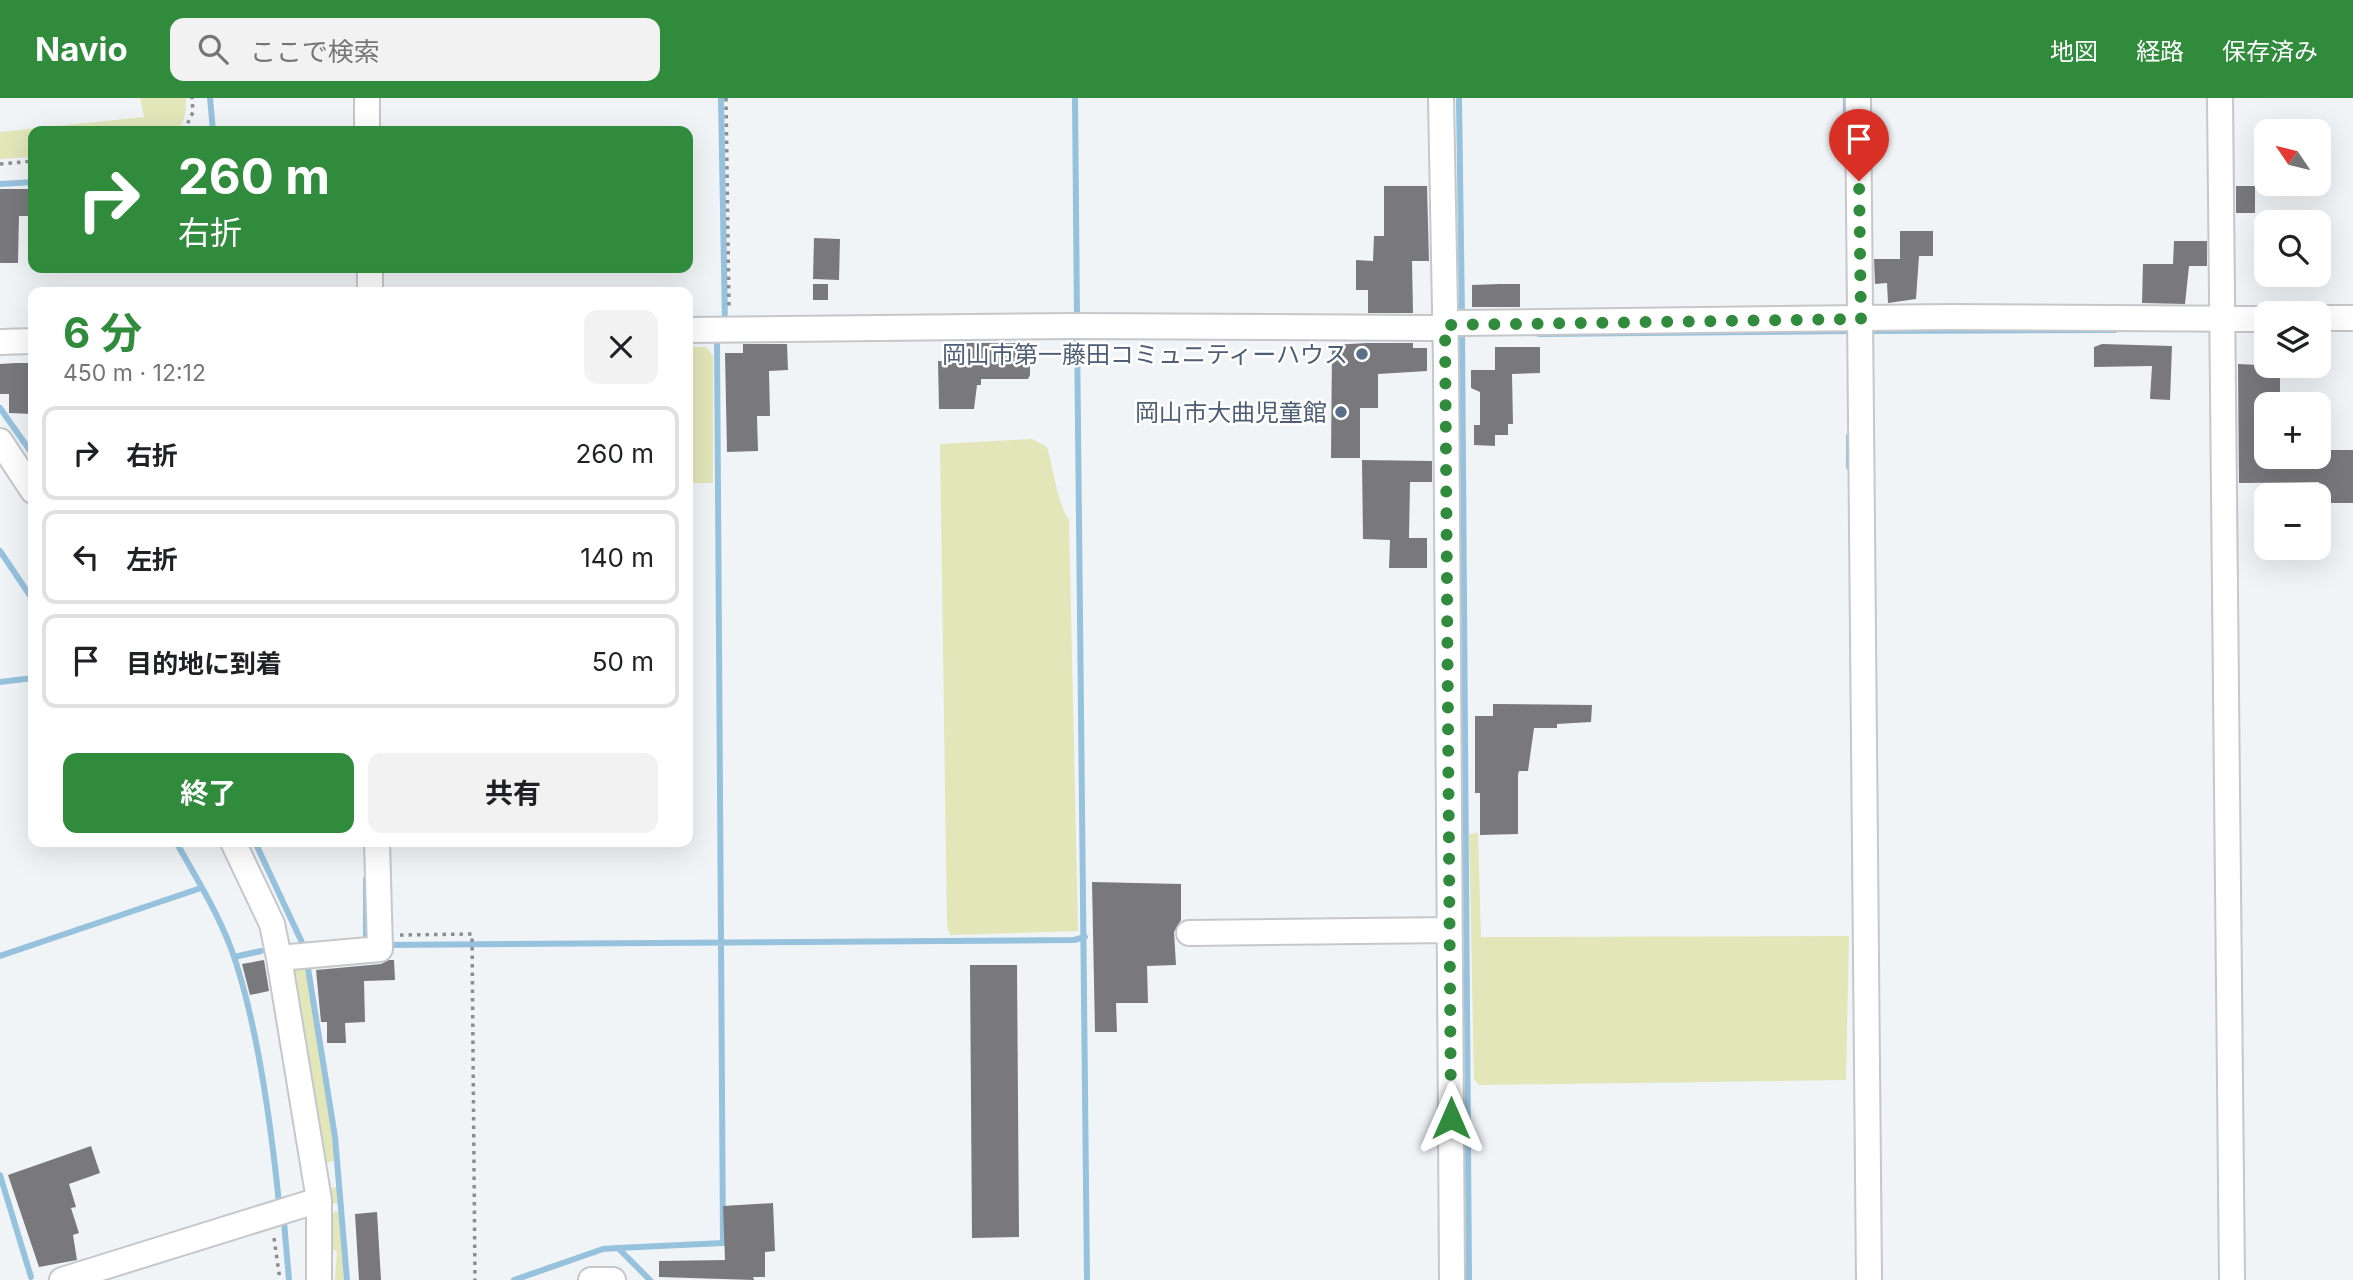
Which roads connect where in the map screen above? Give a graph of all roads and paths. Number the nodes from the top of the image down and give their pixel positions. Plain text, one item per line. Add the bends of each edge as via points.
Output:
1 (192, 98) edge
2 (367, 98) edge
3 (726, 98) edge
4 (1441, 98) edge
5 (1858, 98) edge
6 (2220, 98) edge
7 (186, 126) edge
8 (367, 126) edge
9 (28, 161) edge
10 (0, 164) edge
11 (2353, 317) edge
12 (2331, 318) edge
13 (1852, 319) junction
14 (2254, 321) edge
15 (1456, 324) junction
16 (2223, 327) junction
17 (693, 330) edge
18 (727, 330) junction
19 (28, 341) edge
20 (0, 342) edge
21 (0, 441) edge
22 (28, 483) edge
23 (235, 847) edge
24 (377, 847) edge
25 (1449, 930) junction
26 (1189, 933) dead end
27 (379, 935) junction
28 (279, 958) junction
29 (319, 1200) junction
30 (271, 1215) junction
31 (73, 1277) edge
32 (280, 1280) edge
33 (319, 1280) edge
34 (475, 1280) edge
35 (591, 1280) edge
36 (613, 1280) edge
37 (1452, 1280) edge
38 (1869, 1280) edge
39 (2232, 1280) edge

1 - 7 path via 193,112
2 - 8 street
3 - 18 path
4 - 15 street
5 - 13 street
6 - 16 street
9 - 10 path
11 - 12 street
13 - 15 street
13 - 16 street via 1949,317
13 - 38 street
14 - 16 street
15 - 18 street
15 - 25 street
16 - 39 street
17 - 18 street
19 - 20 street
21 - 22 street
23 - 28 street via 272,924
24 - 27 street
25 - 26 street
25 - 37 street
27 - 28 street via 380,949
27 - 34 path via 472,934
28 - 29 street
29 - 30 street
29 - 33 street
30 - 31 street
30 - 32 path
35 - 36 street

